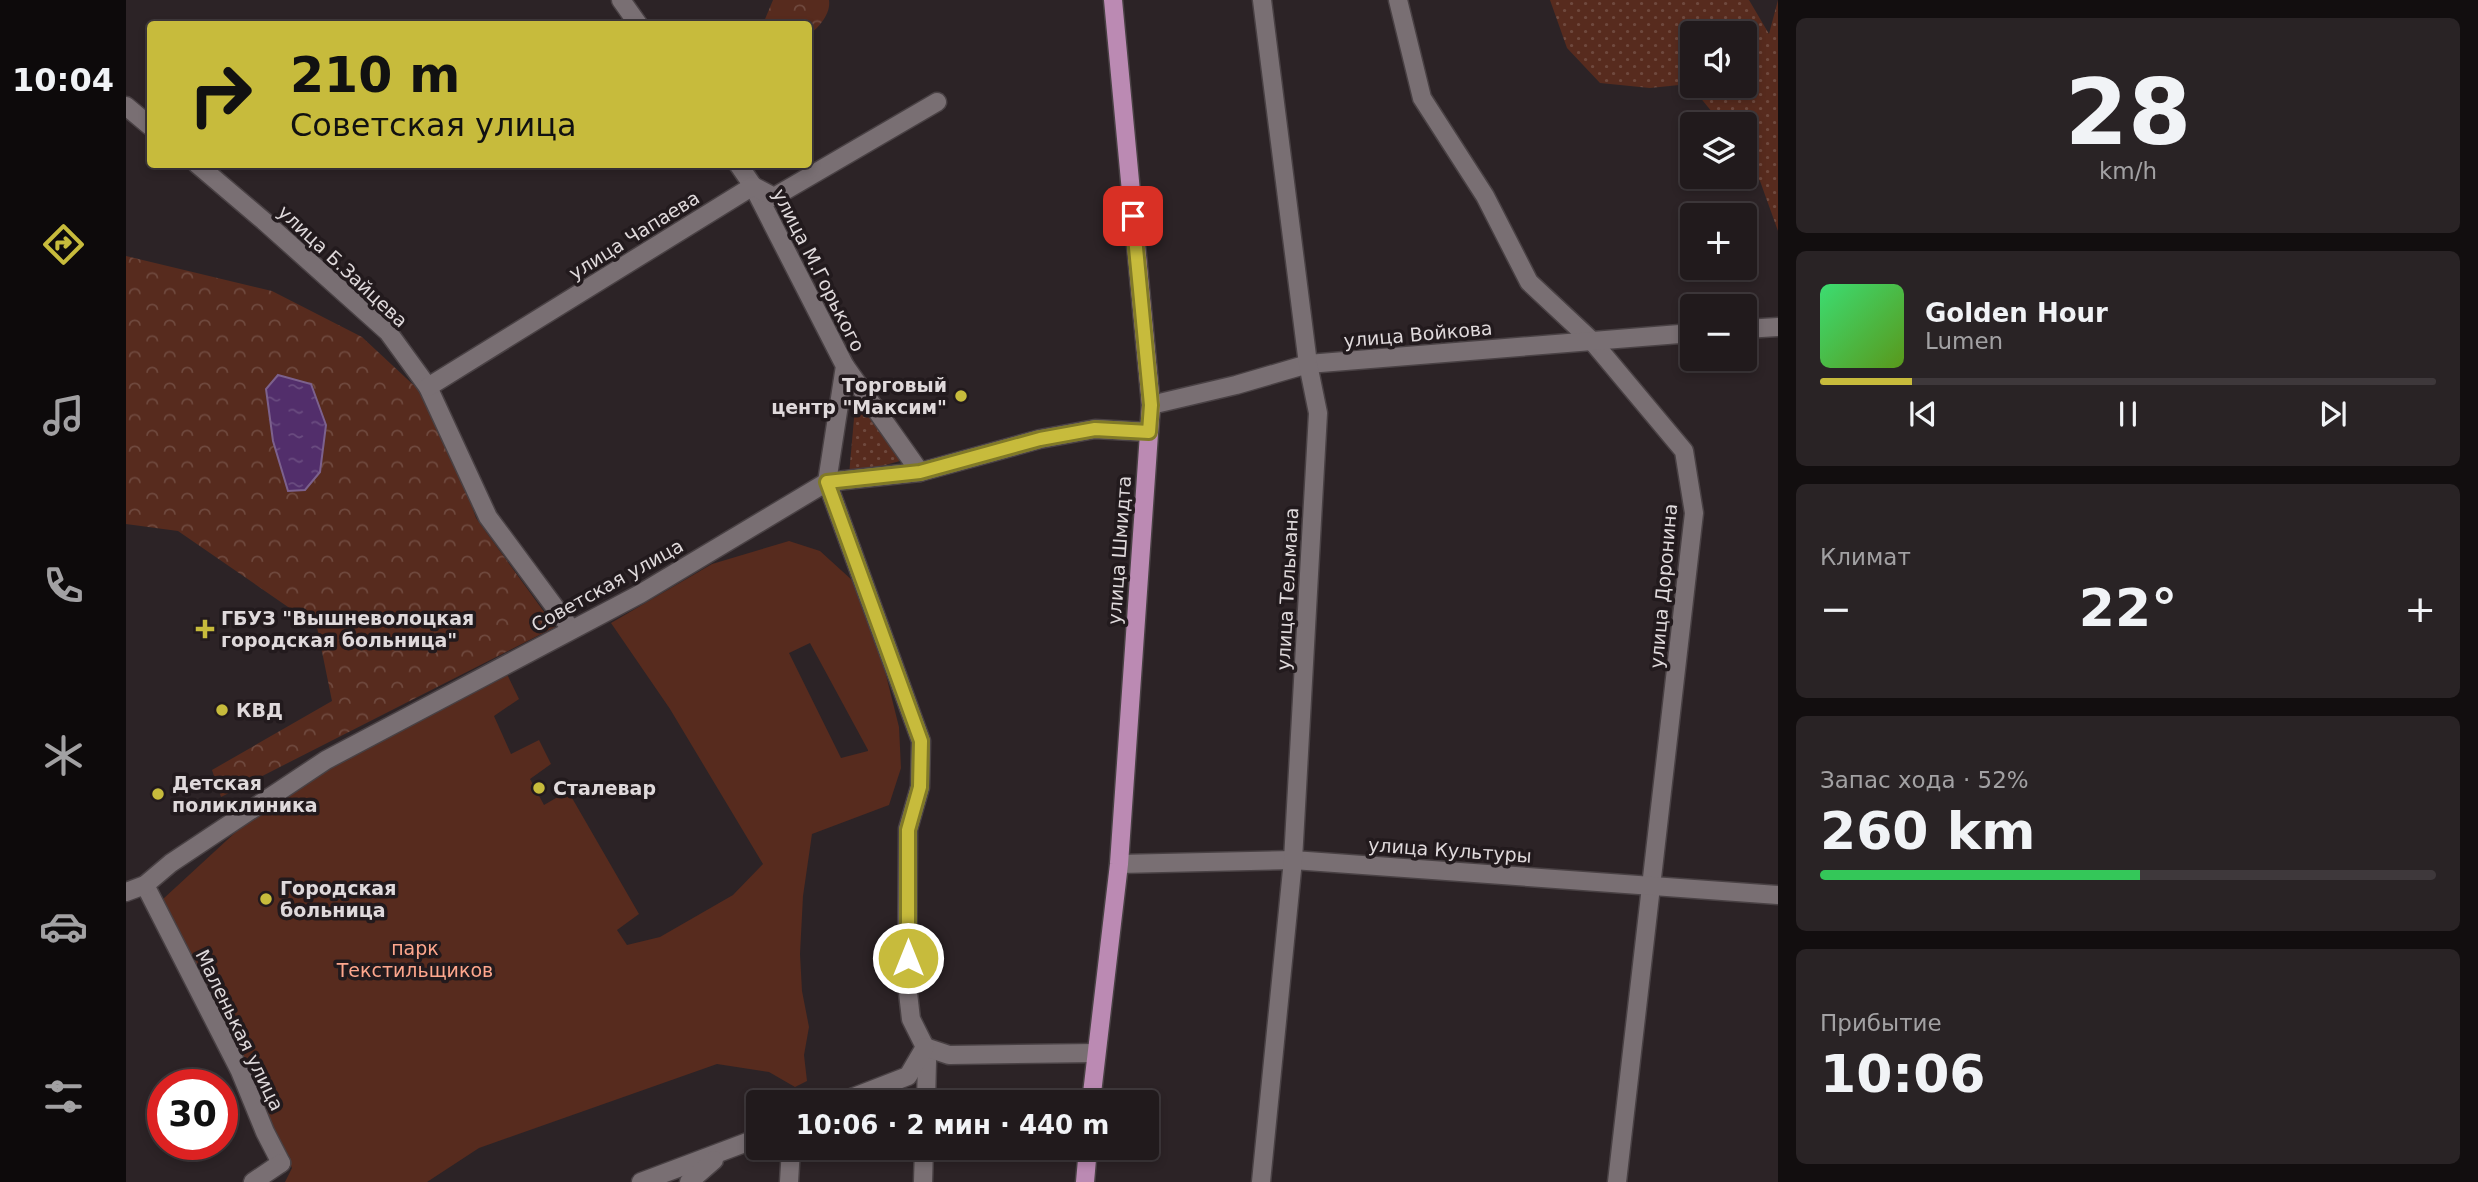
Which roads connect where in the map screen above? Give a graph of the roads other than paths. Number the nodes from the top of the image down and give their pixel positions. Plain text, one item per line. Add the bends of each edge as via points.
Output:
1 (621, 0) edge
2 (1113, 0) edge
3 (1262, 0) edge
4 (1398, 0) edge
5 (636, 21) edge
6 (937, 102) dead end
7 (126, 106) edge
8 (147, 124) edge
9 (202, 168) edge
10 (741, 168) edge
11 (753, 186) junction
12 (1778, 327) edge
13 (1757, 328) edge
14 (1680, 333) edge
15 (1592, 341) junction
16 (1308, 364) junction
17 (845, 366) junction
18 (428, 387) junction
19 (1151, 405) junction
20 (1149, 432) junction
21 (920, 472) junction
22 (827, 482) junction
23 (570, 629) junction
24 (1293, 860) junction
25 (1119, 864) junction
26 (145, 885) junction
27 (1650, 886) junction
28 (126, 892) edge
29 (1778, 895) edge
30 (925, 1048) junction
31 (1096, 1053) junction
32 (872, 1090) edge
33 (926, 1090) edge
34 (1092, 1090) edge
35 (746, 1143) edge
36 (722, 1153) junction
37 (790, 1160) edge
38 (924, 1160) edge
39 (1087, 1160) edge
40 (281, 1163) junction
41 (253, 1182) edge
42 (271, 1182) edge
43 (641, 1182) edge
44 (689, 1182) edge
45 (789, 1182) edge
46 (923, 1182) edge
47 (1085, 1182) edge
48 (1261, 1182) edge
49 (1617, 1182) edge

1 - 5 street
2 - 19 main road, улица Шмидта
3 - 16 street, улица Тельмана
4 - 15 street, улица Доронина via 1422,98 1485,196 1529,282
6 - 11 street via 774,197
7 - 8 street
9 - 18 street, улица Б.Зайцева via 388,332
10 - 11 street, улица М.Горького
11 - 17 street, улица М.Горького
11 - 18 street, улица Чапаева
12 - 13 street
14 - 15 street, улица Войкова
15 - 16 street, улица Войкова
15 - 27 street, улица Доронина via 1684,451 1694,513
16 - 19 street, улица Войкова
16 - 24 street, улица Тельмана via 1318,413
17 - 21 street
17 - 22 street, улица М.Горького
18 - 23 street, улица Б.Зайцева via 488,517
19 - 20 main road, улица Шмидта
20 - 21 street, Советская улица via 1095,429
20 - 25 main road, улица Шмидта
21 - 22 street, Советская улица
22 - 23 street, Советская улица via 640,594
22 - 30 street via 921,741 920,787 908,830 908,984 911,1019
23 - 26 street, Советская улица via 326,760 170,863
24 - 25 street, улица Культуры
24 - 27 street, улица Культуры
24 - 48 street, улица Тельмана
25 - 31 main road, улица Шмидта
26 - 28 street, Советская улица
26 - 40 street, Маленькая улица via 240,1071
27 - 29 street, улица Культуры
27 - 49 street, улица Доронина
30 - 31 street via 948,1055
30 - 32 street via 908,1076
30 - 33 street
31 - 34 main road, улица Шмидта
35 - 36 street
36 - 43 street
36 - 44 street
37 - 45 street
38 - 46 street
39 - 47 main road
40 - 41 street
40 - 42 street

